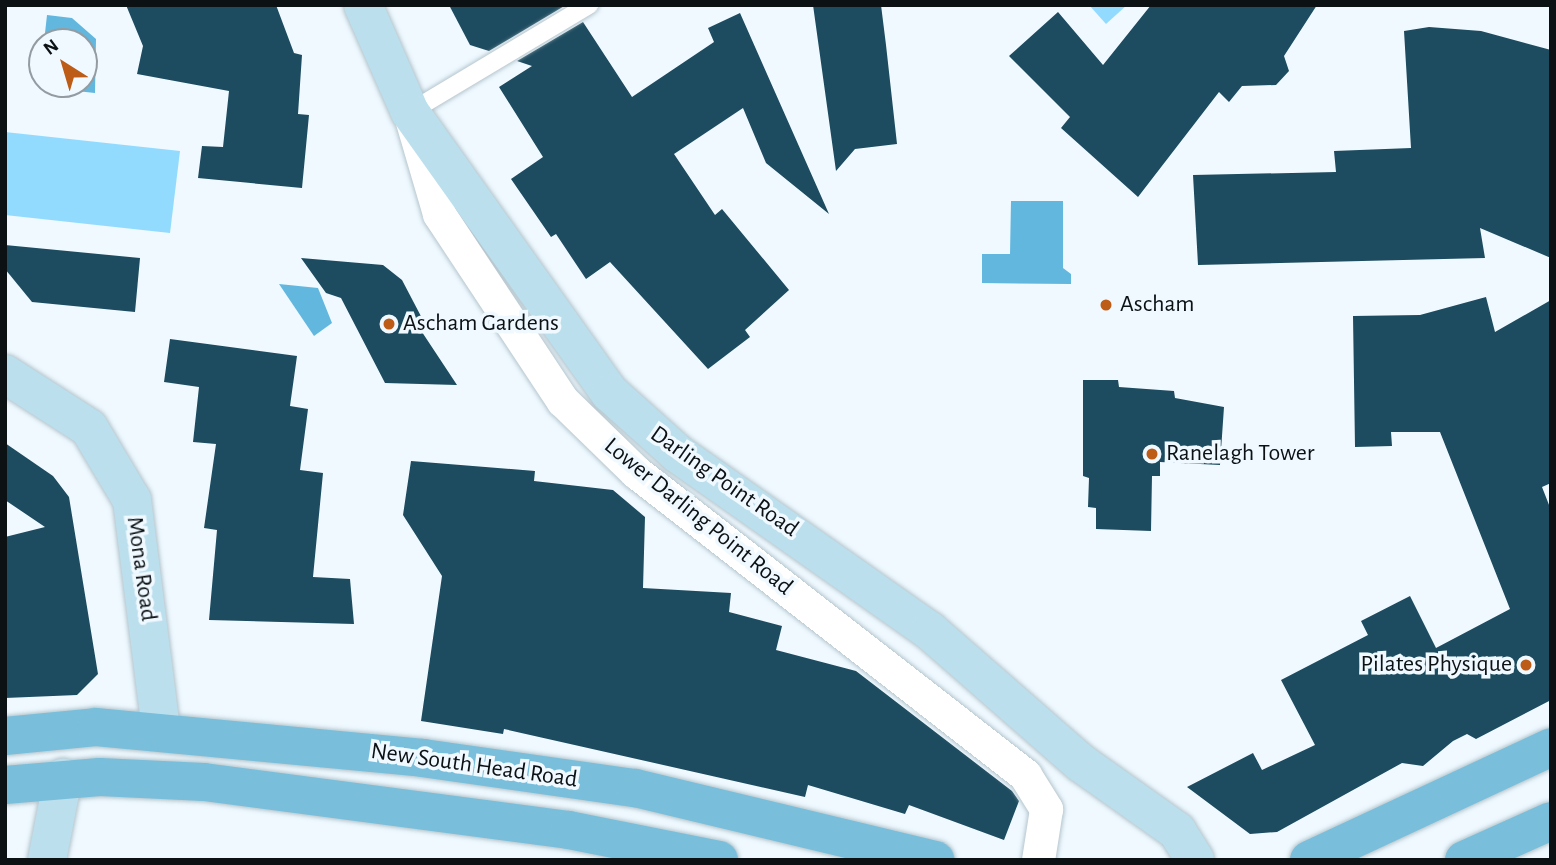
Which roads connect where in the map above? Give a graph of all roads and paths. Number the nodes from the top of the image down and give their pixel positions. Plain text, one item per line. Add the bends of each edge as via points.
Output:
1 (363, 5) edge
2 (589, 5) edge
3 (410, 112) junction
4 (15, 389) edge
5 (161, 730) junction
6 (5, 736) edge
7 (1551, 747) edge
8 (63, 778) junction
9 (162, 778) junction
10 (5, 785) edge
11 (1551, 821) edge
12 (47, 860) edge
13 (719, 860) edge
14 (936, 860) edge
15 (1038, 860) edge
16 (1195, 860) edge
17 (1309, 860) edge
18 (1464, 860) edge

1 - 3 street, Darling Point Road
2 - 3 lane
3 - 15 street, Lower Darling Point Road via 439,214 563,401 636,472 1025,775 1046,809
3 - 16 street, Darling Point Road via 538,300 641,424 930,631 1072,756 1177,831
4 - 5 street, Mona Road via 89,428 132,500
5 - 6 main road, New South Head Road via 80,727
5 - 9 main road, Mona Road
5 - 14 main road, New South Head Road via 635,788
7 - 17 main road
8 - 9 main road, New South Head Road
8 - 10 main road, New South Head Road
8 - 12 street
9 - 13 main road, New South Head Road via 437,810
11 - 18 main road

